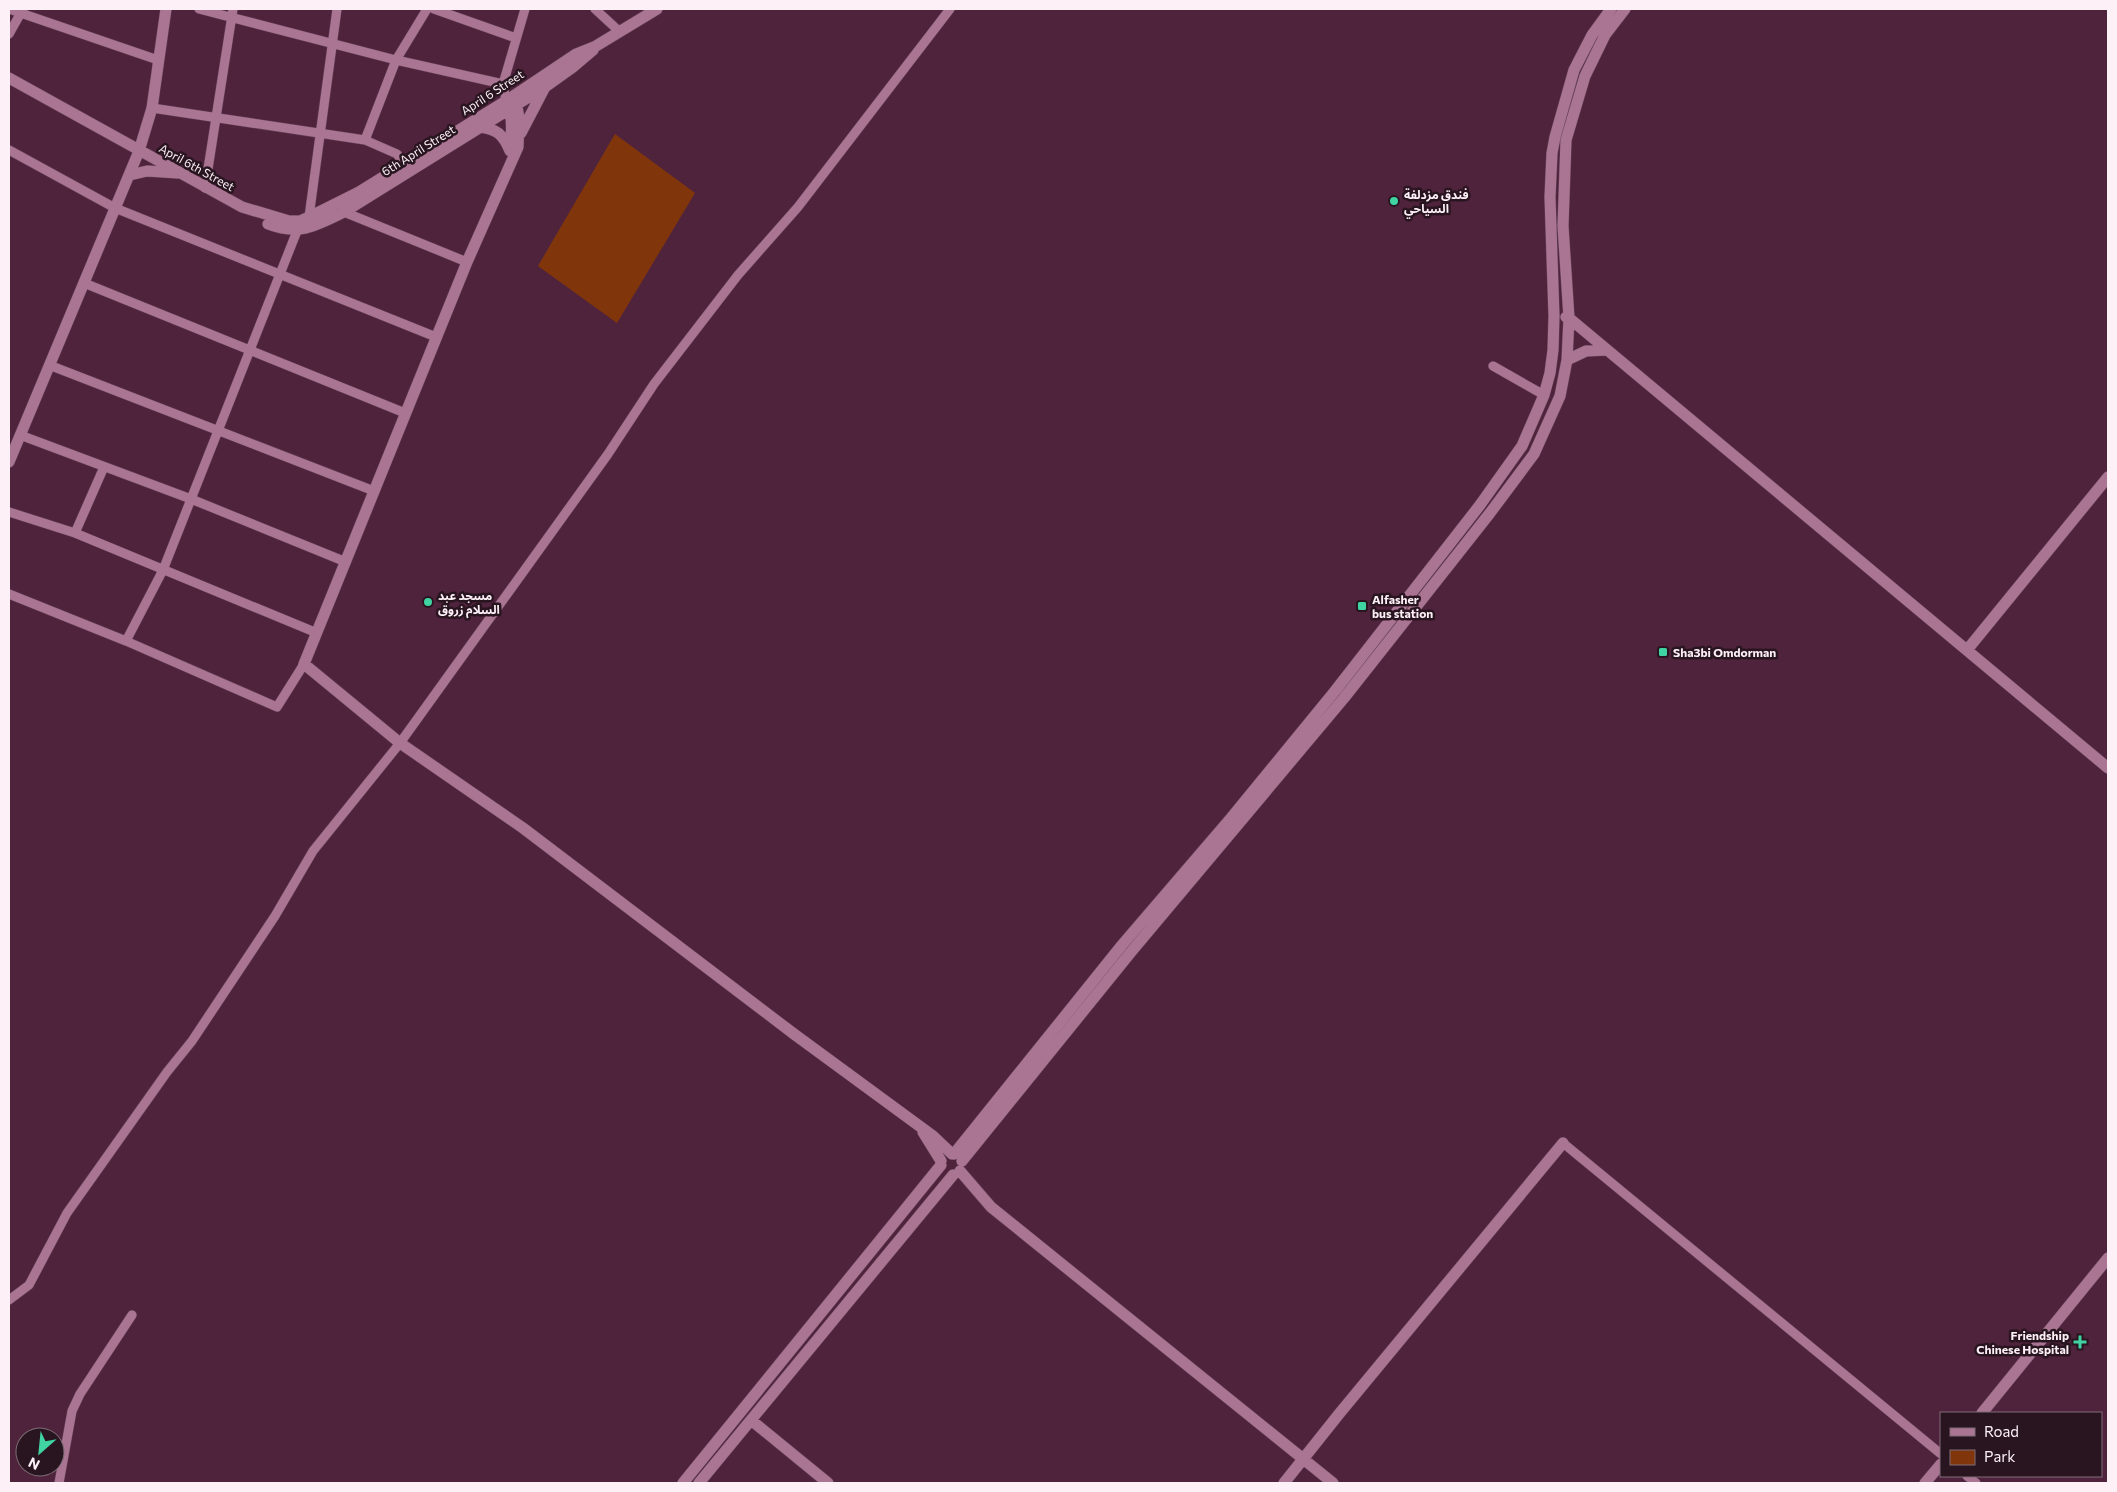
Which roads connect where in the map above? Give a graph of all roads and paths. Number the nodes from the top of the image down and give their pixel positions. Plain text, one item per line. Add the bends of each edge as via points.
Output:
1 (9, 9) edge
2 (166, 9) edge
3 (199, 9) edge
4 (337, 9) edge
5 (427, 9) edge
6 (434, 9) edge
7 (525, 9) edge
8 (595, 9) edge
9 (657, 9) edge
10 (948, 9) edge
11 (1611, 9) edge
12 (1625, 9) edge
13 (22, 11) edge
14 (232, 13) edge
15 (620, 32) junction
16 (9, 34) edge
17 (516, 38) junction
18 (332, 44) junction
19 (596, 46) junction
20 (158, 60) junction
21 (396, 60) junction
22 (9, 78) edge
23 (503, 84) junction
24 (545, 87) junction
25 (512, 102) junction
26 (152, 108) junction
27 (215, 118) junction
28 (479, 128) junction
29 (320, 132) junction
30 (520, 137) junction
31 (365, 140) junction
32 (9, 150) edge
33 (510, 151) junction
34 (139, 152) junction
35 (508, 165) junction
36 (406, 168) junction
37 (180, 173) junction
38 (130, 175) junction
39 (204, 188) junction
40 (242, 207) junction
41 (116, 208) junction
42 (344, 212) junction
43 (309, 217) junction
44 (297, 231) junction
45 (467, 262) junction
46 (280, 275) junction
47 (84, 284) junction
48 (1554, 316) junction
49 (1569, 318) junction
50 (436, 337) junction
51 (250, 350) junction
52 (1607, 350) junction
53 (1567, 360) junction
54 (49, 365) junction
55 (1493, 366) dead end
56 (1544, 395) junction
57 (405, 412) junction
58 (218, 430) junction
59 (20, 435) junction
60 (9, 462) edge
61 (104, 467) junction
62 (2108, 477) edge
63 (374, 491) junction
64 (191, 499) junction
65 (9, 512) edge
66 (75, 533) junction
67 (346, 562) junction
68 (163, 570) junction
69 (9, 594) edge
70 (317, 633) junction
71 (126, 641) junction
72 (1967, 650) junction
73 (1371, 655) junction
74 (304, 664) junction
75 (400, 743) junction
76 (2108, 768) edge
77 (921, 1128) junction
78 (1563, 1143) joint
79 (941, 1163) junction
80 (956, 1163) junction
81 (2108, 1258) edge
82 (9, 1300) edge
83 (132, 1315) dead end
84 (1983, 1412) edge
85 (751, 1420) junction
86 (1940, 1453) edge
87 (1304, 1459) junction
88 (1940, 1465) edge
89 (59, 1483) edge
90 (684, 1483) edge
91 (700, 1483) edge
92 (828, 1483) edge
93 (1284, 1483) edge
94 (1333, 1483) edge
95 (1926, 1483) edge

1 - 13 street
2 - 20 street
3 - 14 street
4 - 18 street
5 - 21 street
6 - 17 street
7 - 17 street
8 - 15 street
9 - 15 street
10 - 75 street via 798,207 738,275 654,384 608,454
11 - 48 street via 1592,35 1574,70 1552,153 1550,234
12 - 49 street via 1605,35 1585,76 1566,140 1563,226
13 - 16 street
13 - 20 street
14 - 18 street
14 - 27 street
15 - 19 street
17 - 23 street
18 - 21 street
18 - 29 street
19 - 24 street, 6th April Street
19 - 25 street, April 6 Street via 576,54
20 - 26 street
21 - 23 street
21 - 31 street
22 - 34 street, April 6th Street
23 - 25 street
24 - 25 street, 6th April Street
24 - 30 street
25 - 28 street, 6th April Street
25 - 30 street
25 - 33 street
25 - 36 street, April 6 Street
26 - 27 street
26 - 34 street
27 - 29 street
27 - 39 street
28 - 33 street via 499,131
28 - 36 street, 6th April Street
29 - 31 street
29 - 43 street
30 - 35 street
31 - 36 street via 397,154
32 - 41 street
33 - 35 street
34 - 37 street, April 6th Street
34 - 38 street
35 - 45 street
36 - 42 street, 6th April Street
36 - 43 street, April 6 Street
37 - 38 street
37 - 39 street, April 6th Street
38 - 41 street
39 - 40 street, April 6th Street
40 - 43 street, April 6 Street via 289,221
40 - 44 street via 269,224
41 - 46 street
41 - 47 street
42 - 44 street, 6th April Street
42 - 45 street
44 - 46 street
45 - 50 street
46 - 50 street
46 - 51 street
47 - 51 street
47 - 54 street
48 - 49 street
48 - 56 street via 1550,373
49 - 52 street
49 - 53 street
50 - 57 street
51 - 57 street
51 - 58 street
52 - 53 street via 1586,351
52 - 72 street
53 - 73 street via 1560,396 1534,454 1490,513
54 - 58 street
54 - 59 street
55 - 56 street
56 - 73 street via 1512,463
57 - 63 street
58 - 63 street
58 - 64 street
59 - 60 street
59 - 61 street
61 - 64 street
61 - 66 street
62 - 72 street
63 - 67 street
64 - 67 street
64 - 68 street
65 - 66 street
66 - 68 street
67 - 70 street
68 - 70 street
68 - 71 street
69 - 71 street
70 - 74 street
71 - 74 street via 277,707
72 - 76 street
73 - 80 street via 1253,792
74 - 75 street
75 - 77 street via 523,828
75 - 82 street via 313,851 275,916 192,1041 67,1213 29,1285
77 - 79 street
77 - 80 street via 940,1141
78 - 86 street
78 - 87 street
79 - 80 street via 948,1154
79 - 80 street via 943,1171
79 - 90 street
80 - 85 street
80 - 87 street via 991,1207
81 - 84 street
83 - 89 street via 72,1411
85 - 91 street
85 - 92 street
87 - 93 street
87 - 94 street
88 - 95 street

